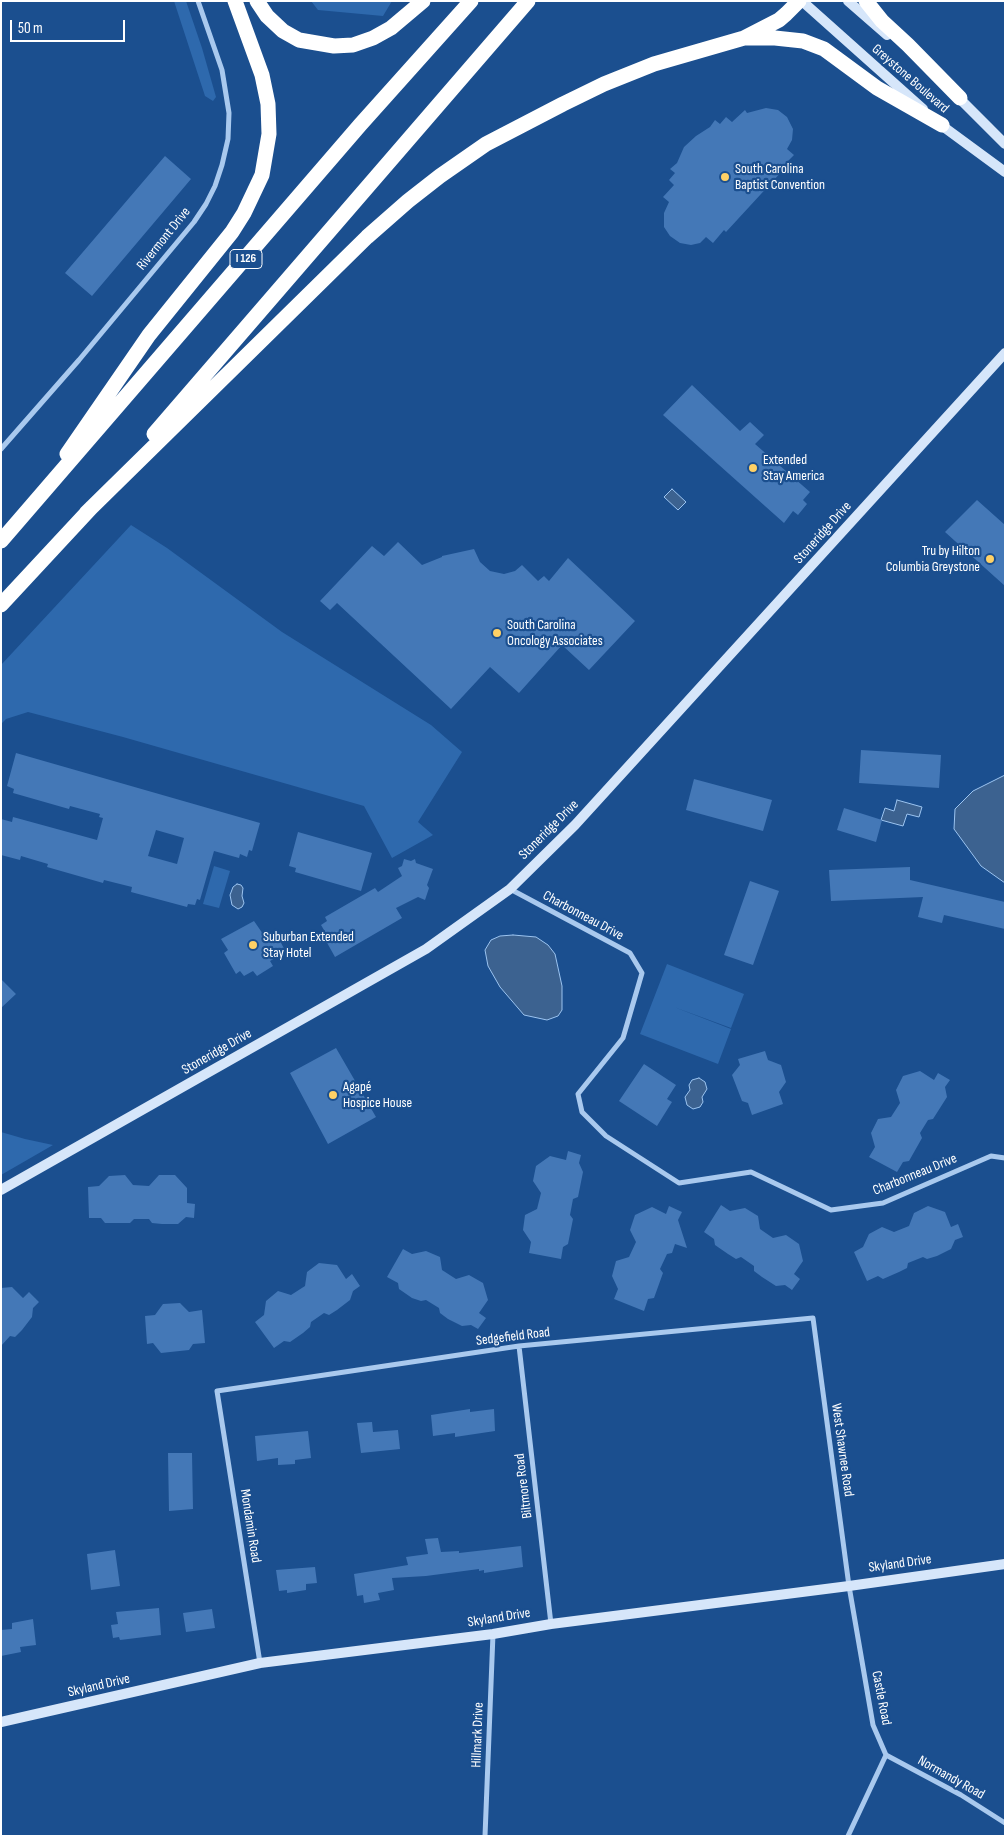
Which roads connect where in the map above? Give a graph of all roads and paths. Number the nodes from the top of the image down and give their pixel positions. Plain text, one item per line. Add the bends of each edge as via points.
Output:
1 (198, 1) edge
2 (235, 1) edge
3 (257, 1) edge
4 (423, 1) edge
5 (471, 1) edge
6 (528, 1) edge
7 (800, 1) edge
8 (848, 1) edge
9 (866, 1) edge
10 (744, 38) junction
11 (960, 98) junction
12 (942, 125) junction
13 (1005, 144) edge
14 (1005, 172) edge
15 (1005, 353) edge
16 (1, 449) edge
17 (86, 514) junction
18 (22, 518) junction
19 (1, 540) edge
20 (1, 605) edge
21 (510, 889) junction
22 (1005, 1158) edge
23 (1, 1190) edge
24 (814, 1318) joint
25 (519, 1346) junction
26 (217, 1392) joint
27 (1005, 1564) edge
28 (849, 1586) junction
29 (551, 1624) junction
30 (492, 1634) junction
31 (260, 1663) junction
32 (1, 1722) edge
33 (886, 1755) junction
34 (1005, 1823) edge
35 (485, 1836) edge
36 (848, 1836) edge

1 - 16 street, Rivermont Drive via 222,70 228,113 228,139 215,186 194,222
2 - 18 highway via 262,75 268,104 269,134 262,176 232,232 149,335
3 - 4 highway via 283,31 299,40 334,46 373,38 391,28
5 - 18 highway, I 126
6 - 17 highway
7 - 10 highway via 779,20
7 - 12 street, Greystone Boulevard
8 - 11 street, Greystone Boulevard
9 - 11 highway via 882,22
10 - 12 highway via 803,41 824,48 877,88
10 - 17 highway via 654,64 604,84 486,144 440,176 367,237
11 - 13 street, Greystone Boulevard
12 - 14 street, Greystone Boulevard
15 - 21 street, Stoneridge Drive via 575,825
17 - 20 highway
18 - 19 highway, I 126
21 - 22 street, Charbonneau Drive via 630,953 642,973 623,1038 578,1094 582,1112 606,1136 678,1183 751,1172 831,1210 882,1203 991,1156
21 - 23 street, Stoneridge Drive via 426,948
24 - 25 street, Sedgefield Road
24 - 28 street, West Shawnee Road
25 - 26 street, Sedgefield Road
25 - 29 street, Biltmore Road
26 - 31 street, Mondamin Road
27 - 28 street, Skyland Drive
28 - 29 street, Skyland Drive
28 - 33 street, Castle Road via 873,1725
29 - 30 street, Skyland Drive
30 - 31 street, Skyland Drive
30 - 35 street, Hillmark Drive
31 - 32 street, Skyland Drive
33 - 34 street, Normandy Road
33 - 36 street

